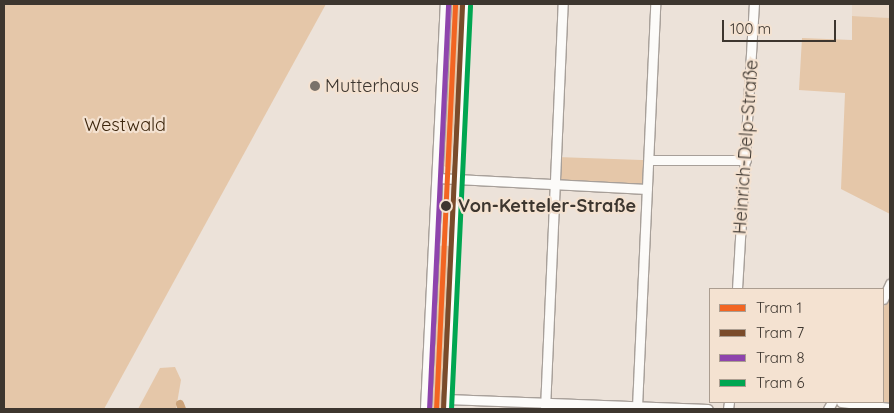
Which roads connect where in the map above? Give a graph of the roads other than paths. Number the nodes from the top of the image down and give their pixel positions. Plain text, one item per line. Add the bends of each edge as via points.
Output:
1 (446, 4) edge
2 (466, 4) edge
3 (563, 4) edge
4 (656, 4) edge
5 (754, 4) edge
6 (649, 160) junction
7 (746, 160) junction
8 (437, 178) junction
9 (457, 179) junction
10 (555, 185) junction
11 (647, 189) junction
12 (890, 284) edge
13 (737, 288) edge
14 (884, 297) edge
15 (446, 399) junction
16 (849, 403) edge
17 (545, 406) edge
18 (637, 406) junction
19 (890, 408) edge
20 (426, 409) edge
21 (446, 409) edge
22 (708, 409) edge

1 - 8 street
2 - 9 street
3 - 10 street
4 - 6 street
5 - 7 street, Heinrich-Delp-Straße
6 - 7 street
6 - 11 street
7 - 13 street, Heinrich-Delp-Straße
8 - 9 street
8 - 20 street
9 - 10 street
9 - 15 street
10 - 11 street
10 - 17 street
11 - 18 street
12 - 14 street
15 - 17 street
15 - 21 street
16 - 19 street
17 - 18 street
18 - 22 street

